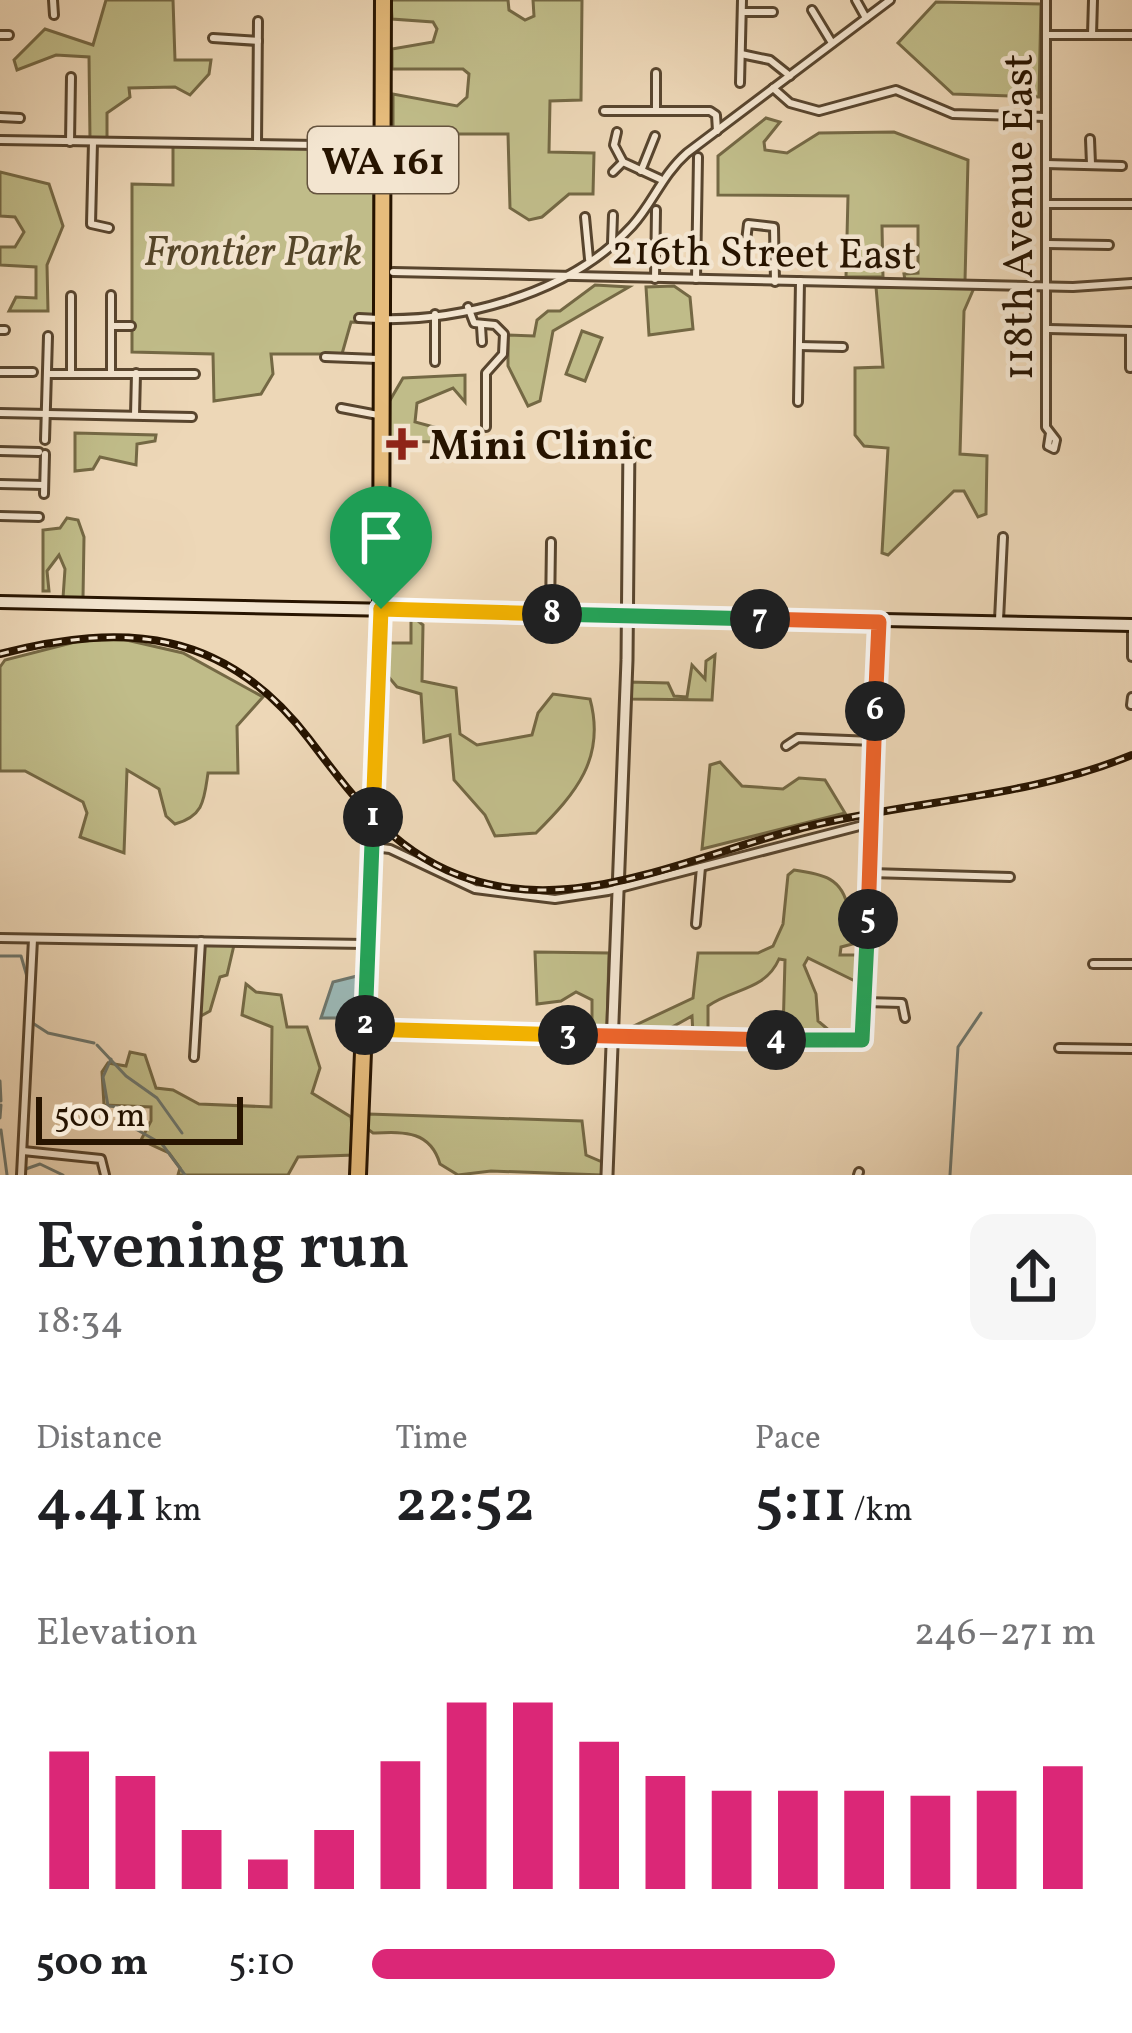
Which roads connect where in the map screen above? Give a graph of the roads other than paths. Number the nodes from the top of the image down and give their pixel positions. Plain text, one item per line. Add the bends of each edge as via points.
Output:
1 (53, 0) edge
2 (383, 0) edge
3 (742, 0) edge
4 (856, 0) edge
5 (890, 0) edge
6 (1046, 0) edge
7 (1093, 0) edge
8 (812, 10) dead end
9 (742, 12) junction
10 (772, 12) dead end
11 (54, 15) dead end
12 (866, 18) junction
13 (258, 21) dead end
14 (1046, 35) junction
15 (1092, 35) junction
16 (1132, 35) edge
17 (213, 38) dead end
18 (258, 41) junction
19 (833, 44) junction
20 (741, 54) junction
21 (656, 73) dead end
22 (790, 76) junction
23 (71, 77) dead end
24 (740, 83) dead end
25 (773, 88) junction
26 (656, 110) junction
27 (604, 111) dead end
28 (0, 117) edge
29 (1045, 117) junction
30 (20, 118) dead end
31 (717, 131) junction
32 (617, 132) dead end
33 (655, 136) dead end
34 (0, 140) edge
35 (1090, 140) dead end
36 (70, 142) junction
37 (93, 142) junction
38 (257, 144) junction
39 (383, 146) junction
40 (698, 157) dead end
41 (623, 162) junction
42 (1046, 164) junction
43 (1091, 164) junction
44 (1122, 166) dead end
45 (641, 171) junction
46 (613, 172) dead end
47 (660, 179) junction
48 (1047, 204) junction
49 (1132, 204) edge
50 (656, 210) dead end
51 (613, 215) dead end
52 (584, 217) dead end
53 (109, 228) dead end
54 (612, 243) junction
55 (1048, 244) junction
56 (1109, 245) dead end
57 (745, 250) dead end
58 (589, 260) junction
59 (393, 272) dead end
60 (565, 277) junction
61 (655, 279) junction
62 (696, 280) junction
63 (800, 281) junction
64 (775, 282) junction
65 (1045, 284) junction
66 (1131, 284) edge
67 (111, 295) dead end
68 (71, 296) dead end
69 (468, 308) junction
70 (435, 314) junction
71 (359, 318) dead end
72 (382, 319) junction
73 (112, 326) junction
74 (131, 326) dead end
75 (481, 326) junction
76 (1049, 329) junction
77 (1131, 331) edge
78 (48, 336) dead end
79 (482, 342) dead end
80 (799, 346) junction
81 (843, 346) dead end
82 (325, 358) dead end
83 (382, 359) junction
84 (435, 362) dead end
85 (1130, 368) edge
86 (0, 372) edge
87 (33, 372) dead end
88 (71, 372) junction
89 (111, 373) junction
90 (49, 374) junction
91 (136, 374) junction
92 (195, 374) dead end
93 (798, 402) dead end
94 (341, 408) dead end
95 (0, 413) edge
96 (46, 414) junction
97 (135, 415) junction
98 (381, 415) junction
99 (192, 417) dead end
100 (486, 427) dead end
101 (1050, 433) dead end
102 (45, 440) dead end
103 (629, 442) dead end
104 (0, 451) edge
105 (0, 484) edge
106 (0, 516) edge
107 (39, 517) dead end
108 (1003, 537) dead end
109 (551, 542) dead end
110 (0, 602) edge
111 (381, 609) junction
112 (550, 614) junction
113 (627, 616) junction
114 (879, 622) junction
115 (998, 624) junction
116 (1132, 625) edge
117 (1132, 657) edge
118 (874, 741) junction
119 (786, 746) dead end
120 (871, 823) junction
121 (373, 847) junction
122 (701, 867) junction
123 (870, 873) junction
124 (1010, 877) dead end
125 (618, 888) junction
126 (696, 924) dead end
127 (0, 938) edge
128 (33, 939) junction
129 (201, 941) junction
130 (368, 944) junction
131 (1093, 964) dead end
132 (1132, 964) edge
133 (865, 1002) junction
134 (905, 1018) dead end
135 (365, 1029) junction
136 (612, 1036) junction
137 (1059, 1048) dead end
138 (1132, 1048) edge
139 (194, 1058) dead end
140 (22, 1151) junction
141 (21, 1175) edge
142 (105, 1175) edge
143 (358, 1175) edge
144 (607, 1175) edge

1 - 11 street
2 - 39 main road, WA 161
3 - 9 street
4 - 12 street
5 - 12 street
6 - 14 street, 118th Avenue East
7 - 15 street
8 - 19 street
9 - 10 street
9 - 20 street
12 - 19 street
13 - 18 street
14 - 15 street
14 - 29 street, 118th Avenue East
15 - 16 street
17 - 18 street
18 - 38 street
19 - 22 street
20 - 22 street via 764,57
20 - 24 street
21 - 26 street
22 - 25 street
23 - 36 street
25 - 29 street via 790,103 820,111 896,90 953,114
25 - 31 street
26 - 27 street
26 - 31 street via 712,112
28 - 30 street
29 - 42 street, 118th Avenue East
31 - 47 street
32 - 41 street
33 - 45 street
34 - 36 street
35 - 43 street
36 - 37 street
37 - 38 street
37 - 53 street via 91,224
38 - 39 street
39 - 72 main road, WA 161
40 - 62 street
41 - 45 street
41 - 46 street
42 - 43 street
42 - 48 street, 118th Avenue East
43 - 44 street
45 - 47 street
47 - 54 street via 637,221
48 - 49 street
48 - 55 street, 118th Avenue East
50 - 61 street
51 - 54 street
52 - 58 street
54 - 58 street
55 - 56 street
55 - 65 street, 118th Avenue East
57 - 64 street via 748,224 774,227
58 - 60 street
59 - 60 street, 216th Street East
60 - 61 street, 216th Street East
60 - 69 street
61 - 62 street, 216th Street East
62 - 64 street, 216th Street East
63 - 64 street, 216th Street East
63 - 65 street, 216th Street East
63 - 80 street
65 - 66 street, 216th Street East
65 - 76 street, 118th Avenue East
67 - 73 street
68 - 88 street
69 - 70 street
69 - 75 street
70 - 72 street
70 - 84 street
71 - 72 street
72 - 83 main road, WA 161
73 - 74 street
73 - 89 street
75 - 79 street
75 - 100 street via 500,327 504,342 487,369
76 - 77 street
76 - 101 street, 118th Avenue East
77 - 85 street
78 - 90 street
80 - 81 street
80 - 93 street
82 - 83 street
83 - 98 main road, WA 161
86 - 87 street
88 - 89 street
88 - 90 street
89 - 91 street
90 - 96 street
91 - 92 street
91 - 97 street
94 - 98 street
95 - 96 street
96 - 97 street
96 - 102 street
97 - 99 street
98 - 111 main road, WA 161
103 - 113 street
104 - 105 street via 42,453 44,489
106 - 107 street
108 - 115 street
109 - 112 street
110 - 111 main road
111 - 112 main road
111 - 121 main road, WA 161
112 - 113 main road
113 - 114 main road
113 - 125 street
114 - 115 main road
114 - 118 street
115 - 116 main road
116 - 117 street
118 - 119 street via 798,738
118 - 120 street
120 - 122 street
120 - 123 street
121 - 125 street via 505,895 555,898
121 - 130 main road, WA 161
122 - 125 street
122 - 126 street
123 - 124 street
123 - 133 street
125 - 136 street
127 - 128 street
128 - 129 street
128 - 140 street
129 - 130 street
129 - 139 street
130 - 135 main road, WA 161
131 - 132 street
133 - 134 street via 900,1002
133 - 136 street via 860,1041
135 - 136 street
135 - 143 main road, WA 161
136 - 144 street
137 - 138 street
140 - 141 street
140 - 142 street via 104,1160

